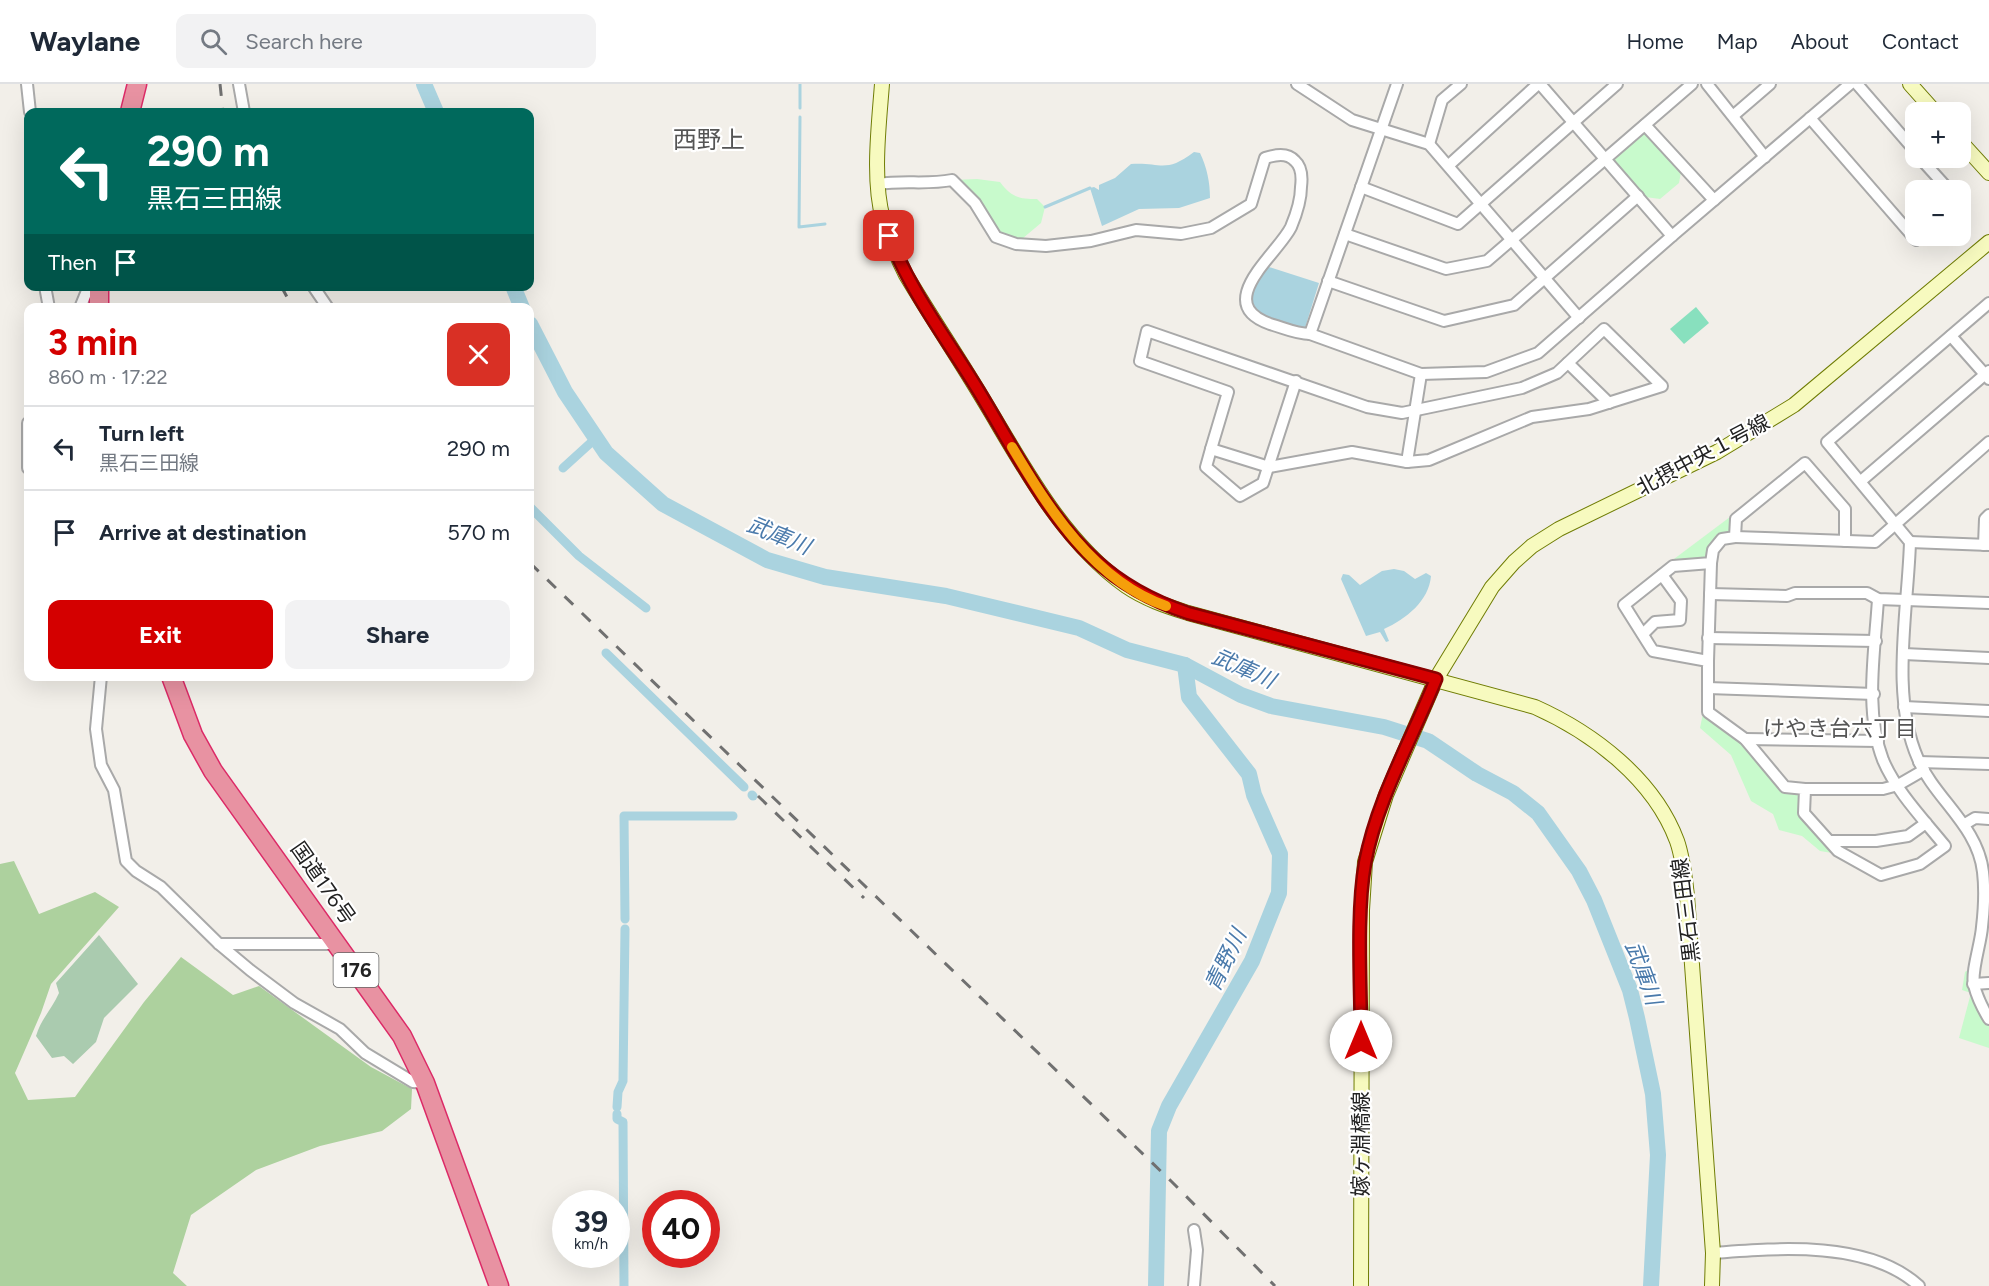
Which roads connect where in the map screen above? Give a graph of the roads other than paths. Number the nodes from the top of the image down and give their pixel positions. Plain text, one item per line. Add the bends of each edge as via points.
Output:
1 (27, 84) edge
2 (137, 84) edge
3 (239, 84) edge
4 (882, 84) edge
5 (1297, 84) edge
6 (1461, 84) edge
7 (1539, 84) edge
8 (1617, 84) edge
9 (1692, 84) edge
10 (1707, 84) edge
11 (1770, 84) edge
12 (1850, 84) edge
13 (1857, 84) edge
14 (1910, 84) edge
15 (1395, 85) edge
16 (1926, 102) edge
17 (30, 108) edge
18 (131, 108) edge
19 (243, 108) edge
20 (1734, 115) junction
21 (1810, 118) junction
22 (1573, 123) junction
23 (1645, 125) junction
24 (1381, 130) junction
25 (1905, 139) edge
26 (1429, 144) junction
27 (1971, 153) edge
28 (1765, 157) junction
29 (1605, 159) junction
30 (1449, 165) junction
31 (1929, 168) edge
32 (1989, 173) edge
33 (1940, 180) edge
34 (878, 184) junction
35 (1361, 188) junction
36 (1638, 196) junction
37 (1714, 200) junction
38 (1481, 203) junction
39 (1905, 227) edge
40 (1345, 234) junction
41 (1672, 236) junction
42 (1512, 239) junction
43 (1989, 242) edge
44 (1545, 278) junction
45 (1328, 281) junction
46 (1989, 303) edge
47 (1579, 318) junction
48 (1310, 334) junction
49 (1951, 336) junction
50 (1568, 363) junction
51 (1421, 374) junction
52 (1988, 375) edge
53 (1296, 381) junction
54 (1608, 403) junction
55 (1415, 411) junction
56 (1989, 442) edge
57 (1211, 449) junction
58 (1407, 462) junction
59 (1269, 466) junction
60 (1861, 481) junction
61 (1989, 515) edge
62 (1896, 522) junction
63 (1734, 537) junction
64 (1845, 541) junction
65 (1910, 542) junction
66 (1986, 545) edge
67 (1711, 563) junction
68 (1662, 575) junction
69 (1710, 594) junction
70 (1878, 599) junction
71 (1908, 600) junction
72 (1989, 603) edge
73 (1643, 634) junction
74 (1708, 638) junction
75 (1876, 640) junction
76 (1904, 654) junction
77 (1989, 657) edge
78 (1708, 661) junction
79 (101, 681) edge
80 (173, 681) edge
81 (1433, 685) junction
82 (1708, 688) junction
83 (1874, 694) junction
84 (1904, 707) junction
85 (1989, 711) edge
86 (1745, 740) junction
87 (1878, 741) junction
88 (1989, 764) edge
89 (1921, 766) junction
90 (1898, 785) junction
91 (1805, 789) junction
92 (1989, 819) edge
93 (1926, 823) junction
94 (1965, 824) junction
95 (1830, 841) junction
96 (1986, 872) edge
97 (1986, 926) edge
98 (219, 944) junction
99 (338, 944) junction
100 (1989, 983) edge
101 (1973, 984) junction
102 (1989, 1019) edge
103 (425, 1083) junction
104 (1194, 1230) dead end
105 (1713, 1253) junction
106 (498, 1286) edge
107 (1194, 1286) edge
108 (1361, 1286) edge
109 (1712, 1286) edge
110 (1919, 1286) edge

1 - 17 street
2 - 18 highway
3 - 19 street
4 - 34 main road, 黒石三田線
5 - 24 street via 1352,120
6 - 26 street via 1442,100
7 - 22 street
7 - 30 street
8 - 22 street
9 - 23 street
10 - 20 street
11 - 20 street
12 - 21 street
13 - 25 street
14 - 16 main road
15 - 24 street
20 - 28 street
21 - 28 street
21 - 39 street
22 - 29 street
22 - 38 street
23 - 29 street
23 - 37 street
24 - 26 street
24 - 35 street
26 - 30 street
27 - 32 main road
28 - 37 street
29 - 36 street
29 - 42 street
30 - 38 street
31 - 33 street
34 - 48 street via 952,180 975,203 996,237 1016,244 1046,246 1136,230 1180,234 1211,228 1251,204 1265,158 1285,155 1295,160 1299,168 1301,195 1291,227 1252,277 1247,303 1256,318
34 - 81 main road, 黒石三田線 via 882,218 906,276 1033,482 1093,559 1155,602
35 - 38 street via 1458,224
35 - 40 street
36 - 41 street
36 - 44 street
37 - 41 street
38 - 42 street
40 - 42 street via 1446,269 1487,261
40 - 45 street
41 - 47 street
42 - 44 street
43 - 81 main road, 北摂中央１号線 via 1794,405 1717,452 1560,528 1533,546 1492,587
44 - 45 street via 1514,306 1444,321
44 - 47 street
45 - 48 street
46 - 49 street
47 - 51 street via 1538,353 1515,364 1486,372
48 - 51 street
49 - 52 street
49 - 60 street via 1827,442
50 - 54 street
50 - 54 street via 1604,329 1662,386
50 - 55 street via 1548,377 1522,387
51 - 55 street
52 - 60 street
53 - 55 street via 1383,412
53 - 57 street via 1146,331 1140,361 1228,392
53 - 59 street
54 - 58 street via 1532,417 1453,452
55 - 58 street
56 - 62 street
57 - 59 street
57 - 59 street via 1206,467 1240,496 1263,483
58 - 59 street via 1352,452
60 - 62 street
61 - 66 street via 1985,519
62 - 64 street via 1875,542
62 - 65 street
63 - 64 street
63 - 64 street via 1736,519 1805,463 1845,509
63 - 67 street via 1722,539 1713,550
65 - 66 street
65 - 71 street
67 - 68 street via 1672,566
67 - 69 street
68 - 73 street via 1624,604
68 - 73 street via 1681,601 1680,620 1655,622
69 - 70 street via 1867,593
69 - 74 street
70 - 71 street
70 - 75 street
71 - 72 street
71 - 76 street
73 - 78 street via 1653,651
74 - 75 street
74 - 78 street
75 - 83 street
76 - 77 street
76 - 84 street
78 - 82 street
79 - 98 street via 96,729 101,765 114,789 126,861 162,887
80 - 99 highway, 国道176号 / 176 via 193,735 213,771
81 - 105 main road, 黒石三田線 via 1535,707 1582,731 1647,790 1677,841 1690,930
81 - 108 main road, 嫁ヶ淵橋線 via 1386,795 1365,862
82 - 83 street
82 - 86 street via 1708,712
83 - 87 street
84 - 85 street
84 - 89 street via 1907,732
86 - 87 street
86 - 91 street via 1785,787
87 - 90 street via 1883,760
88 - 89 street
89 - 90 street
89 - 94 street
90 - 91 street via 1883,789
90 - 93 street
91 - 95 street via 1804,813
92 - 94 street via 1974,818
93 - 95 street via 1908,836
93 - 95 street via 1945,846 1920,864 1881,876 1838,851
94 - 96 street
96 - 97 street
97 - 101 street
98 - 99 street
98 - 103 street via 294,1003 340,1029 365,1053 413,1082
99 - 103 highway, 国道176号 / 176 via 402,1036
100 - 101 street
101 - 102 street
103 - 106 highway, 国道176号 / 176
104 - 107 street
105 - 109 main road, 黒石三田線
105 - 110 street via 1814,1249 1903,1271

